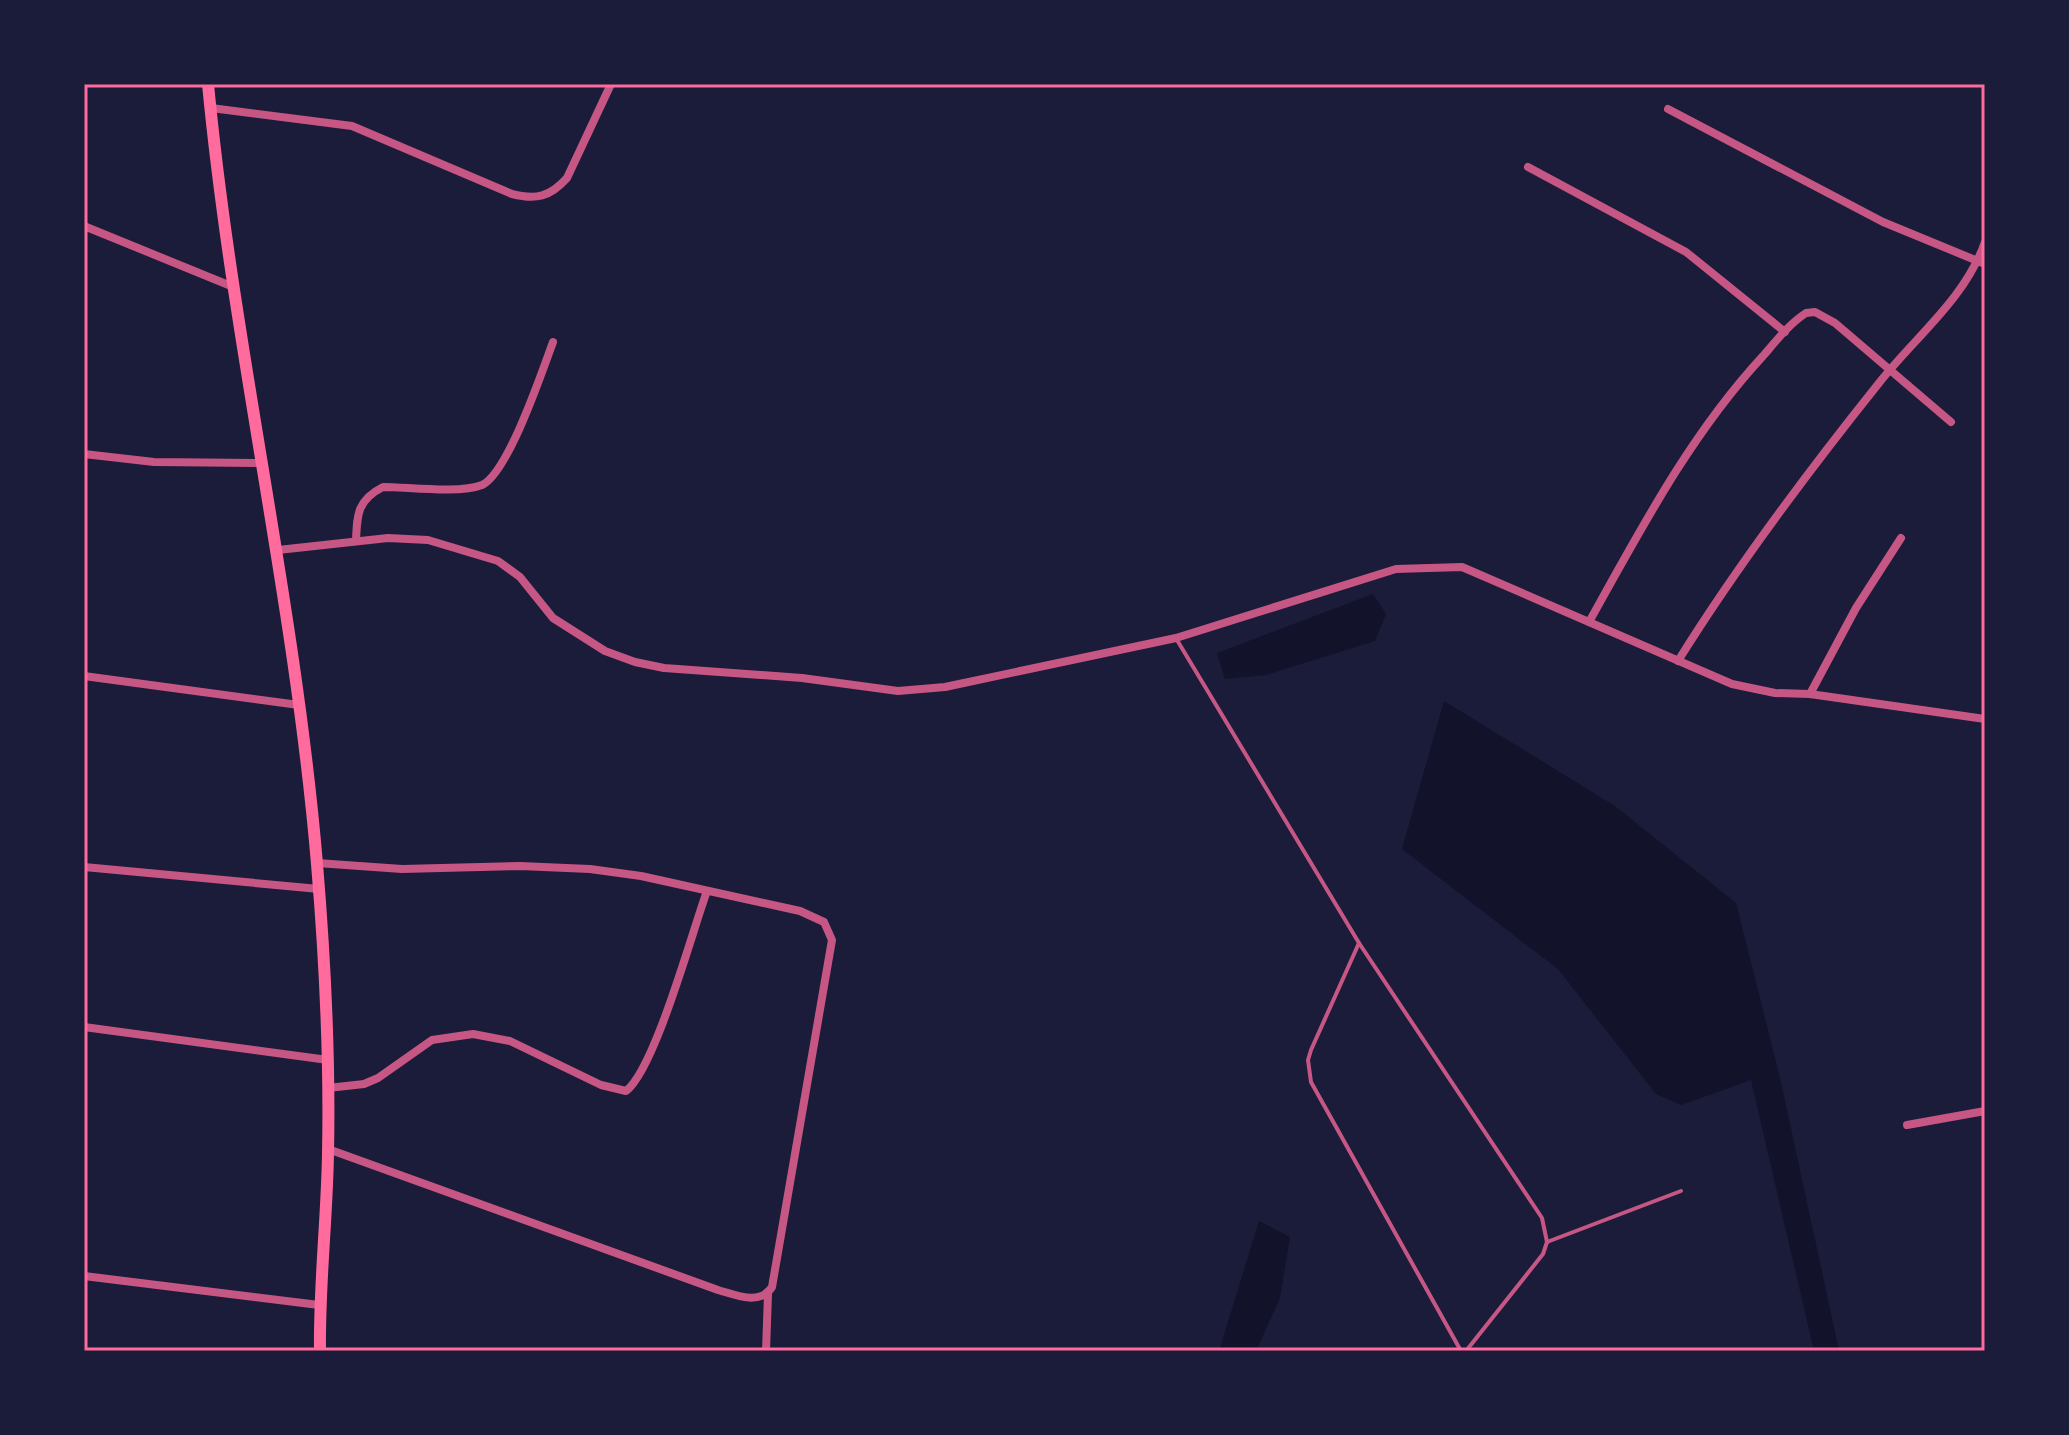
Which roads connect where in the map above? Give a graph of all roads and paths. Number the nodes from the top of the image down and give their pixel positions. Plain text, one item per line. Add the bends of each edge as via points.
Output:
1 (208, 84) edge
2 (611, 84) edge
3 (211, 108) junction
4 (1668, 109) dead end
5 (1528, 167) dead end
6 (84, 226) edge
7 (1985, 242) edge
8 (1982, 262) edge
9 (231, 286) junction
10 (1785, 332) junction
11 (553, 342) dead end
12 (1890, 368) junction
13 (1951, 422) dead end
14 (84, 454) edge
15 (259, 463) junction
16 (1901, 538) dead end
17 (356, 541) junction
18 (278, 550) junction
19 (1589, 622) junction
20 (1176, 638) junction
21 (1678, 661) junction
22 (84, 676) edge
23 (1810, 694) junction
24 (299, 705) junction
25 (1985, 719) edge
26 (317, 863) junction
27 (84, 867) edge
28 (319, 889) junction
29 (707, 891) junction
30 (1359, 943) junction
31 (84, 1027) edge
32 (328, 1060) junction
33 (328, 1088) junction
34 (1985, 1111) edge
35 (1907, 1125) dead end
36 (328, 1149) junction
37 (1681, 1191) dead end
38 (1547, 1242) junction
39 (84, 1276) edge
40 (768, 1294) junction
41 (319, 1305) junction
42 (320, 1351) edge
43 (766, 1351) edge
44 (1463, 1351) edge

1 - 3 main road
2 - 3 street via 567,178 556,190 534,199 352,126
3 - 9 main road
4 - 8 street via 1883,222
5 - 10 street via 1686,252
6 - 9 street
7 - 8 street
8 - 12 street
9 - 15 main road
10 - 12 street via 1797,319 1815,312
10 - 19 street via 1746,374 1671,475
11 - 17 street via 522,422 493,477 472,488 383,487 370,493 358,509
12 - 13 street
12 - 21 street via 1734,571
14 - 15 street via 154,462
15 - 18 main road
16 - 23 street
17 - 18 street
17 - 20 street via 428,540 498,561 520,577 553,618 579,636 605,651 664,668 898,691 945,687
18 - 24 main road
19 - 20 street via 1462,567 1420,565
19 - 21 street
20 - 30 lane
21 - 23 street via 1732,684
22 - 24 street
23 - 25 street
24 - 26 main road
26 - 28 main road
26 - 29 street via 402,869 590,869
27 - 28 street
28 - 32 main road
29 - 33 street via 653,1044 636,1083 626,1091 601,1085 510,1041 473,1034 432,1040 364,1084
29 - 40 street via 800,911 831,931
30 - 38 lane via 1542,1218
30 - 44 lane via 1311,1050 1311,1082
31 - 32 street
32 - 33 main road
33 - 36 main road
34 - 35 street
36 - 40 street via 718,1290 757,1298
36 - 41 main road
37 - 38 lane
38 - 44 lane via 1533,1271
39 - 41 street
40 - 43 street
41 - 42 main road

